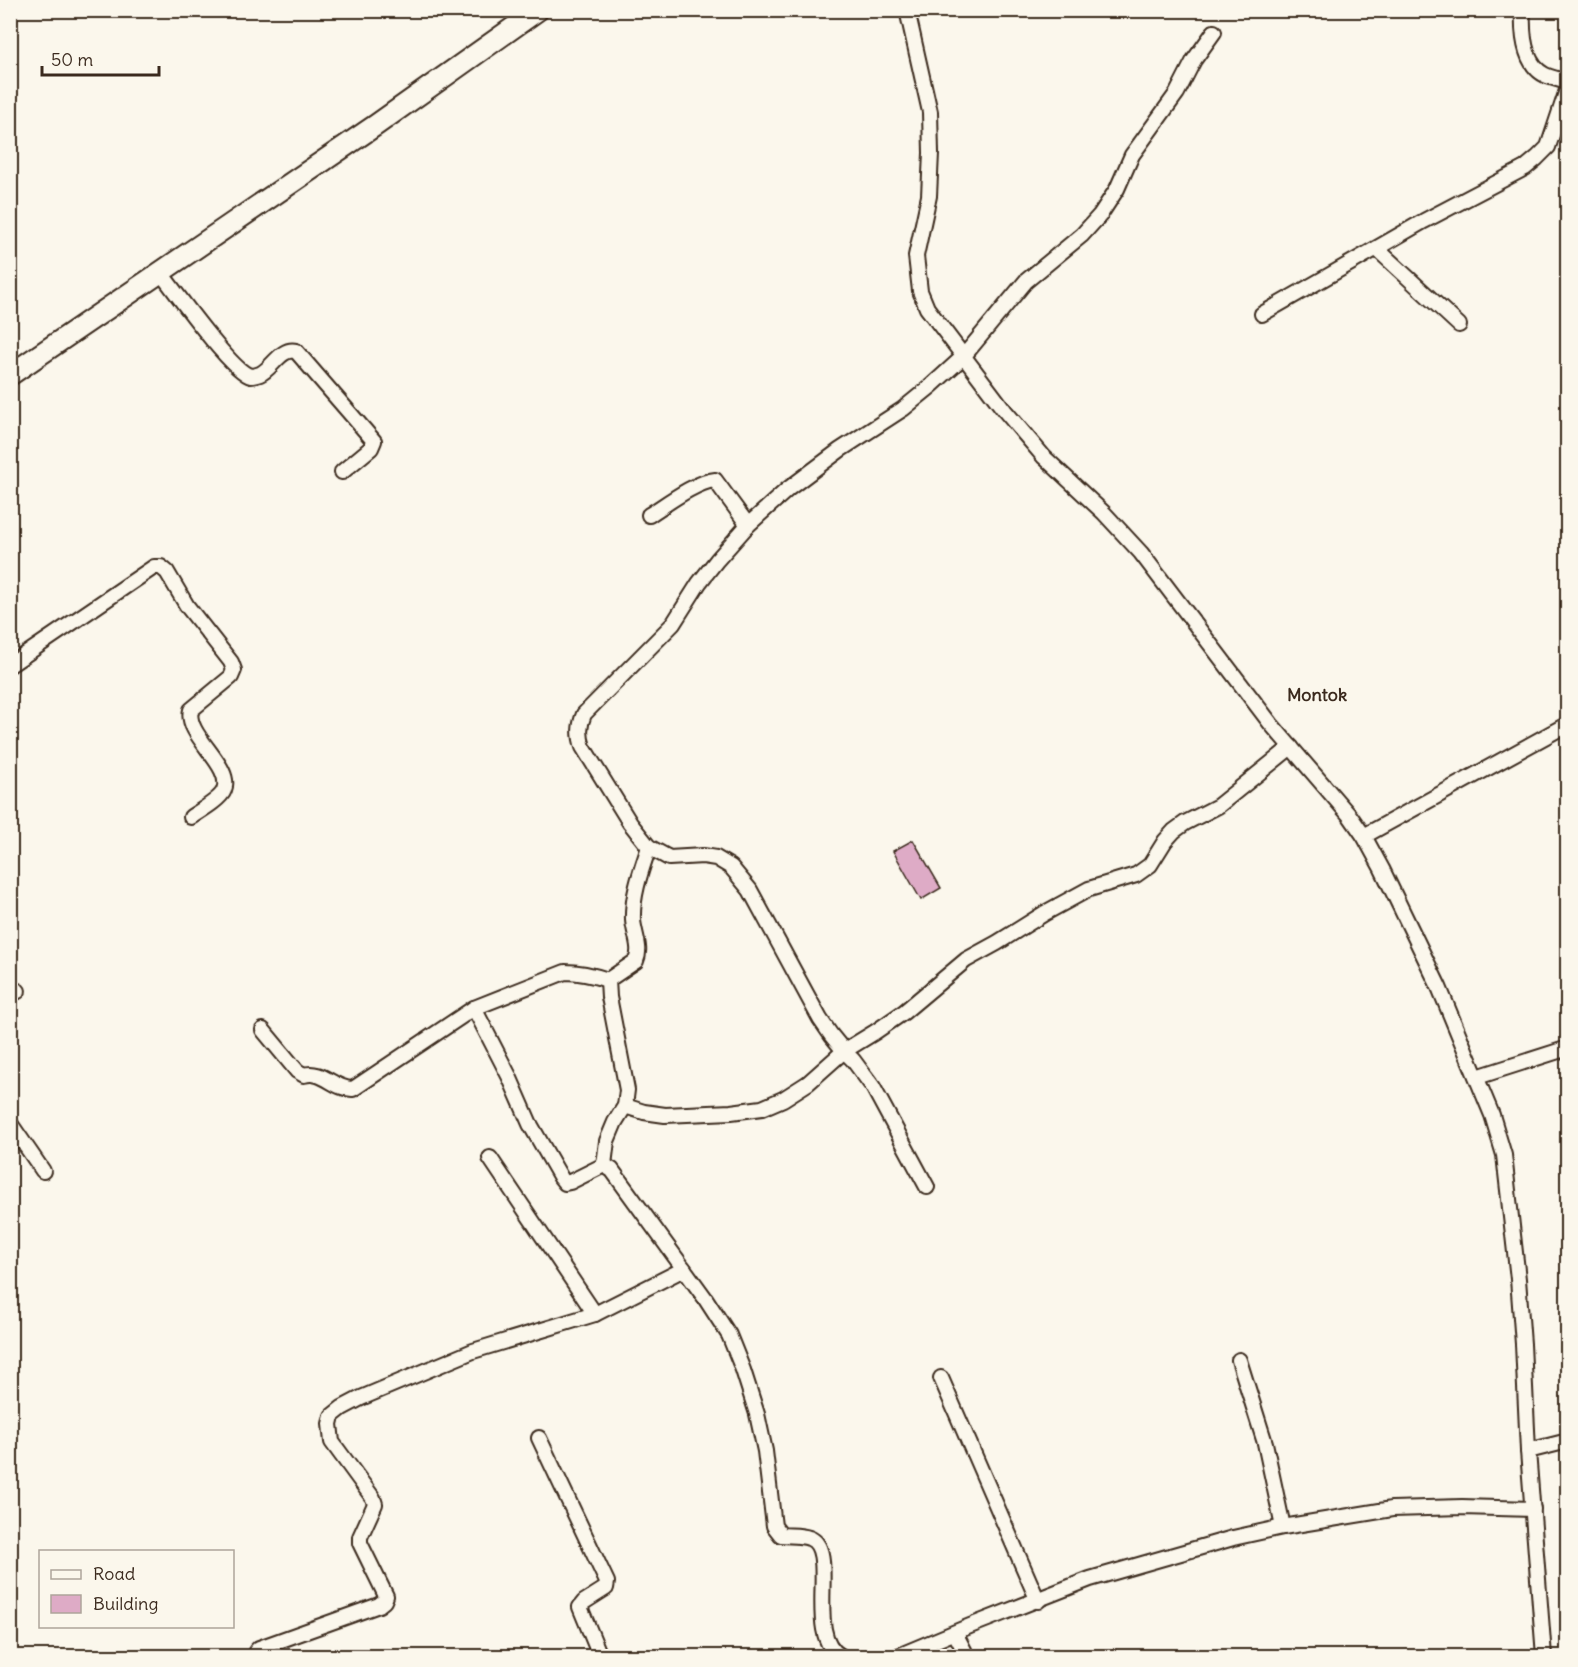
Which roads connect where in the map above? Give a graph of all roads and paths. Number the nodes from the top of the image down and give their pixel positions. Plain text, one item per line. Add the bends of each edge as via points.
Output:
1 (538, 10) edge
2 (907, 10) edge
3 (1522, 10) edge
4 (1214, 33) dead end
5 (1568, 82) edge
6 (1568, 87) edge
7 (1377, 249) junction
8 (160, 273) junction
9 (1262, 314) dead end
10 (1459, 326) dead end
11 (963, 357) junction
12 (10, 375) edge
13 (342, 472) dead end
14 (649, 515) dead end
15 (748, 525) junction
16 (10, 664) edge
17 (1568, 724) edge
18 (1291, 747) junction
19 (191, 817) dead end
20 (1364, 836) junction
21 (649, 847) junction
22 (608, 980) junction
23 (474, 1008) junction
24 (263, 1030) dead end
25 (1568, 1048) edge
26 (844, 1052) junction
27 (1477, 1077) junction
28 (625, 1106) junction
29 (10, 1123) edge
30 (490, 1158) dead end
31 (604, 1165) junction
32 (43, 1171) dead end
33 (927, 1187) dead end
34 (684, 1269) junction
35 (595, 1314) junction
36 (1239, 1360) dead end
37 (941, 1378) dead end
38 (539, 1438) dead end
39 (1568, 1441) edge
40 (1528, 1450) junction
41 (1533, 1509) junction
42 (1283, 1527) junction
43 (1038, 1601) junction
44 (956, 1633) junction
45 (256, 1656) edge
46 (598, 1656) edge
47 (841, 1656) edge
48 (898, 1656) edge
49 (967, 1656) edge
50 (1544, 1656) edge

1 - 8 street
2 - 11 street via 930,112 929,196 916,256 920,291 927,308
3 - 5 street via 1527,55 1534,66 1543,74
4 - 11 street via 1132,155 1100,215 1082,236 1026,281
6 - 7 street via 1548,147 1538,158
7 - 9 street
7 - 10 street
8 - 12 street
8 - 13 street via 234,365 247,375 262,373 285,352 296,351 374,441
11 - 15 street via 903,409 840,450
11 - 18 street via 1044,457 1142,553
14 - 15 street via 695,486 715,480
15 - 21 street via 717,560 673,624 584,714 580,723 583,747
16 - 19 street via 154,567 167,572 234,670 189,716 225,781 225,790 219,797
17 - 20 street
18 - 20 street
18 - 26 street via 1218,806 1174,831 1150,865 1136,875 1089,889 966,960 904,1012
20 - 27 street via 1408,920
21 - 22 street via 633,909 638,957
21 - 26 street via 669,858 703,856 731,867 750,890 820,1019
22 - 23 street via 565,972
22 - 28 street via 627,1090
23 - 24 street via 346,1090 318,1074 297,1071
23 - 31 street via 561,1179 570,1182
25 - 27 street
26 - 28 street via 808,1083 762,1108 665,1114
26 - 33 street via 873,1087
27 - 40 street via 1506,1166 1518,1279
28 - 31 street via 607,1141
29 - 32 street
30 - 35 street
31 - 34 street via 620,1179
34 - 35 street
34 - 47 street via 729,1335 743,1370 758,1414 774,1526 781,1535 810,1538 823,1557 821,1592 826,1640 830,1649
35 - 45 street via 473,1351 362,1398 332,1416 333,1442 375,1504 360,1543 386,1596 380,1605 259,1648
36 - 42 street via 1265,1443
37 - 43 street
38 - 46 street via 607,1582 606,1588 580,1607
39 - 40 street
40 - 41 street
41 - 42 street via 1392,1509
41 - 50 street
42 - 43 street via 1204,1545 1090,1580
43 - 44 street
44 - 48 street
44 - 49 street

